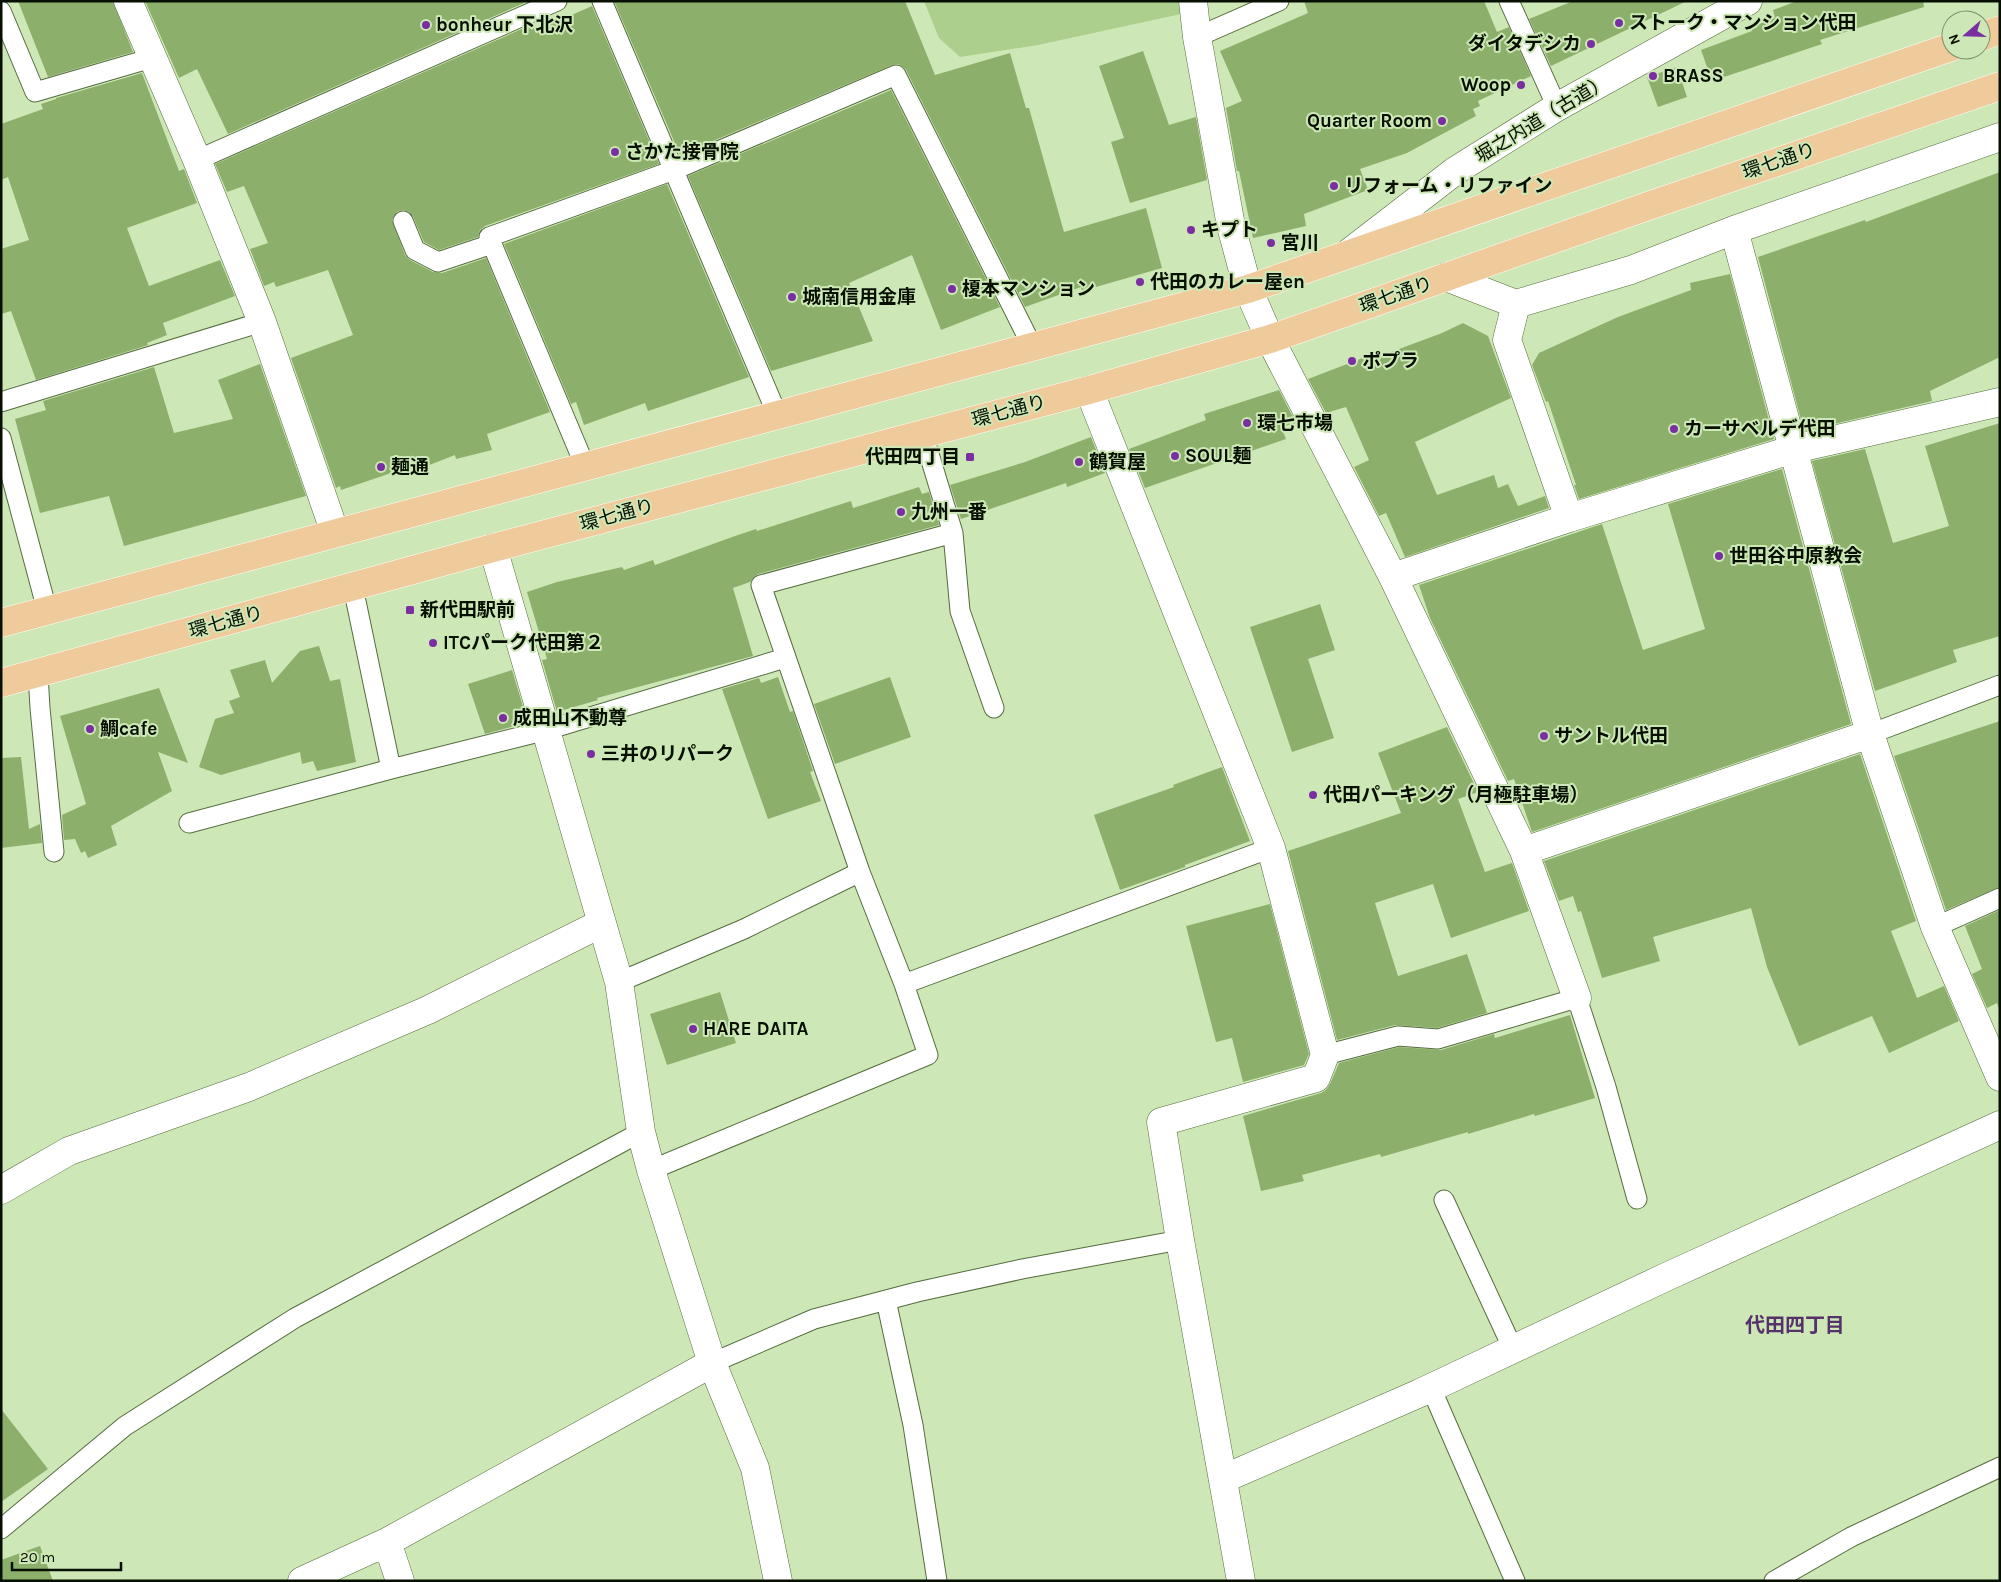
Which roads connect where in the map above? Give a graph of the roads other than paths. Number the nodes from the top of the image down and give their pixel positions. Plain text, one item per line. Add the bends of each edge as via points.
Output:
1 (128, 1) edge
2 (557, 1) edge
3 (602, 1) edge
4 (1193, 1) edge
5 (1279, 1) edge
6 (1509, 1) edge
7 (1748, 1) edge
8 (1, 11) edge
9 (1197, 37) junction
10 (1941, 50) edge
11 (152, 58) junction
12 (2000, 86) edge
13 (1557, 107) junction
14 (2000, 137) edge
15 (197, 160) junction
16 (674, 170) junction
17 (403, 221) dead end
18 (1734, 230) junction
19 (492, 244) junction
20 (1347, 254) junction
21 (1446, 277) junction
22 (1248, 288) junction
23 (1516, 304) junction
24 (262, 322) junction
25 (1270, 339) junction
26 (1032, 346) junction
27 (1089, 390) junction
28 (1, 402) edge
29 (2000, 402) edge
30 (776, 414) junction
31 (923, 434) junction
32 (1, 438) edge
33 (1794, 449) junction
34 (585, 466) junction
35 (1569, 518) junction
36 (953, 532) junction
37 (335, 533) junction
38 (493, 548) junction
39 (1393, 577) junction
40 (352, 587) junction
41 (47, 610) junction
42 (1, 623) edge
43 (785, 658) junction
44 (38, 674) junction
45 (1, 683) edge
46 (2000, 685) edge
47 (994, 708) dead end
48 (547, 730) junction
49 (1870, 734) junction
50 (391, 769) junction
51 (190, 824) dead end
52 (1271, 848) junction
53 (1524, 851) junction
54 (54, 852) dead end
55 (860, 872) junction
56 (2000, 898) edge
57 (602, 923) junction
58 (1935, 927) junction
59 (619, 982) junction
60 (904, 984) junction
61 (1577, 998) junction
62 (1325, 1055) junction
63 (2000, 1077) edge
64 (2000, 1125) edge
65 (641, 1132) junction
66 (651, 1170) junction
67 (1, 1190) edge
68 (1637, 1199) dead end
69 (1444, 1200) dead end
70 (1180, 1240) junction
71 (886, 1300) junction
72 (1513, 1349) junction
73 (712, 1363) junction
74 (1432, 1388) junction
75 (2000, 1467) edge
76 (1224, 1478) junction
77 (1, 1529) edge
78 (387, 1542) junction
79 (302, 1581) edge
80 (400, 1581) edge
81 (778, 1581) edge
82 (938, 1581) edge
83 (1241, 1581) edge
84 (1515, 1581) edge
85 (1774, 1581) edge

1 - 11 street
2 - 15 lane
3 - 16 lane
4 - 9 street
5 - 9 lane
6 - 13 lane
7 - 13 street, 堀之内道（古道）
8 - 11 lane via 36,92
9 - 22 street via 1231,226
10 - 20 main road
11 - 15 street
12 - 21 main road, 環七通り
13 - 20 street, 堀之内道（古道） via 1455,171
14 - 18 street
15 - 24 street
16 - 19 lane via 489,237
16 - 26 lane via 896,75
16 - 30 lane
17 - 19 lane via 415,250 438,262
18 - 23 street via 1630,270
18 - 33 street
19 - 34 lane
20 - 22 main road
21 - 23 street
21 - 25 main road, 環七通り
22 - 25 street
22 - 26 main road
23 - 35 street via 1507,340
24 - 28 lane
24 - 37 street
25 - 27 main road, 環七通り
25 - 39 street
26 - 30 main road
27 - 31 main road, 環七通り
27 - 52 street
29 - 33 street
30 - 34 main road
31 - 36 lane
31 - 38 main road, 環七通り
32 - 41 lane
33 - 35 street
33 - 49 street
34 - 37 main road
35 - 39 street
36 - 43 lane via 761,585
36 - 47 lane via 960,611
37 - 41 main road
38 - 40 main road, 環七通り
38 - 48 street
39 - 53 street
40 - 44 main road, 環七通り
40 - 50 lane
41 - 42 main road
43 - 48 lane
43 - 55 lane
44 - 45 main road, 環七通り
44 - 54 lane
46 - 49 lane
48 - 50 lane
48 - 57 street
49 - 53 street
49 - 58 street
50 - 51 lane
52 - 60 lane
52 - 62 street
53 - 61 street
55 - 59 lane via 744,929
55 - 60 lane
56 - 58 lane
57 - 59 street
57 - 67 street via 428,1010 249,1086 69,1151
58 - 63 street
59 - 65 street
60 - 66 lane via 928,1056
61 - 62 lane via 1438,1039 1398,1036
61 - 68 lane
62 - 70 street via 1316,1078 1161,1122
64 - 72 street
65 - 66 street
65 - 77 lane via 294,1318 124,1426
66 - 73 street
69 - 72 lane
70 - 71 lane via 1022,1269
70 - 76 street
71 - 73 lane via 814,1319
71 - 82 lane via 913,1425
72 - 74 street
73 - 78 street
73 - 81 street via 754,1468
74 - 76 street
74 - 84 lane
75 - 85 lane via 1851,1537
76 - 83 street
78 - 79 street
78 - 80 street

